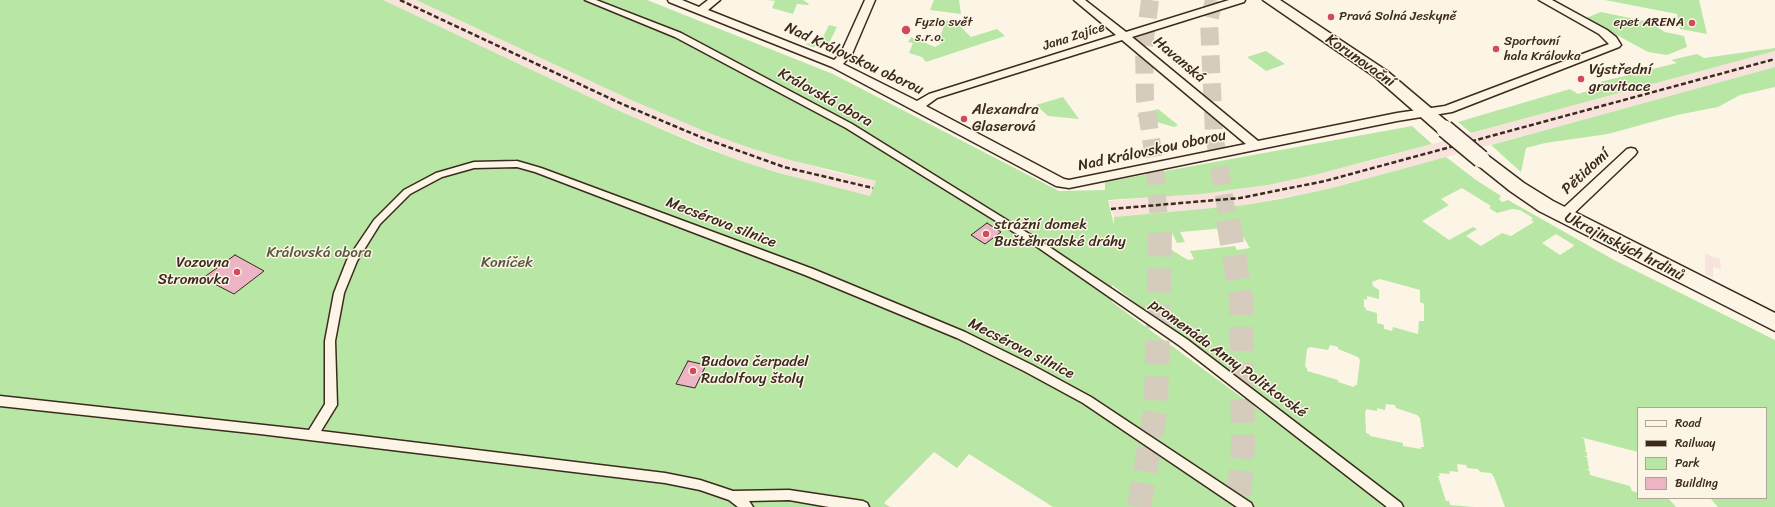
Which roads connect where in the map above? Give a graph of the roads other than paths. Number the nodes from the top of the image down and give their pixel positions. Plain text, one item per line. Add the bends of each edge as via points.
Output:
1 (589, 0) edge
2 (673, 0) edge
3 (715, 0) edge
4 (870, 0) edge
5 (1079, 0) edge
6 (1240, 0) edge
7 (1270, 0) edge
8 (1544, 0) edge
9 (700, 11) junction
10 (1124, 36) junction
11 (836, 65) junction
12 (917, 106) junction
13 (1425, 112) junction
14 (1444, 130) joint
15 (1256, 146) junction
16 (1631, 152) dead end
17 (1563, 216) junction
18 (1036, 242) joint
19 (1775, 323) edge
20 (0, 401) edge
21 (312, 435) junction
22 (733, 496) junction
23 (747, 507) edge
24 (863, 507) edge
25 (1247, 507) edge
26 (1397, 507) edge

1 - 18 street, Královská obora via 678,35 849,126
2 - 9 street, Nad Královskou oborou
3 - 9 street
4 - 11 street via 846,54
5 - 10 street, Havanská
6 - 10 street, Jana Zajíce
7 - 13 main road, Korunovační via 1381,74
8 - 13 street, Nad Královskou oborou via 1603,32 1615,45 1455,108
9 - 11 street, Nad Královskou oborou
10 - 12 street, Jana Zajíce via 933,96
10 - 15 street, Havanská
11 - 12 street, Nad Královskou oborou
12 - 15 street, Nad Královskou oborou via 1061,183 1069,184
13 - 14 main road, Korunovační
13 - 15 street, Nad Královskou oborou
14 - 17 main road, Ukrajinských hrdinů, bridge via 1517,187
16 - 17 street, Pětidomí
17 - 19 main road, Ukrajinských hrdinů
18 - 26 street, promenáda Anny Politkovské via 1184,343
20 - 21 street
21 - 22 street via 665,478 700,485
21 - 25 street, Mecsérova silnice via 331,405 330,341 339,293 352,260 377,222 407,192 438,175 474,165 516,164 809,272 961,335 1087,400
22 - 23 street
22 - 24 street via 789,495

